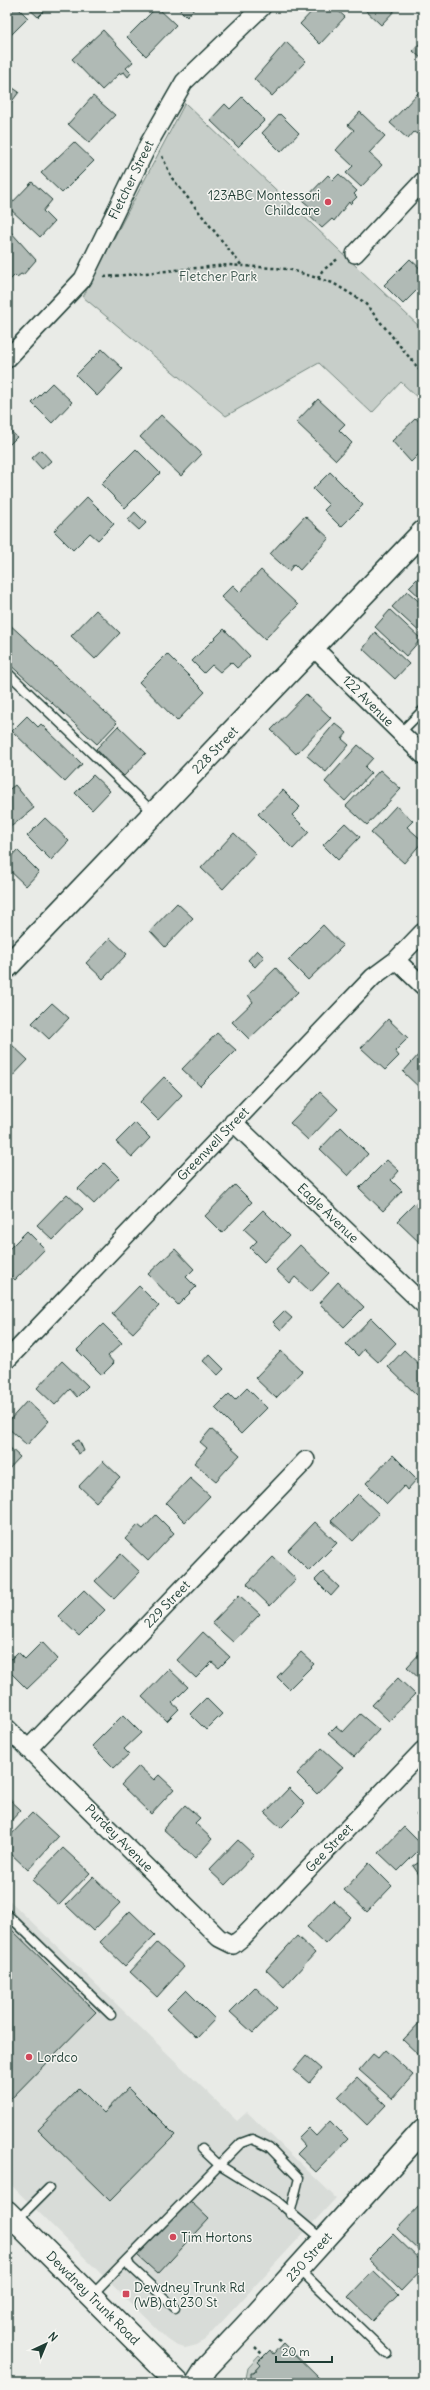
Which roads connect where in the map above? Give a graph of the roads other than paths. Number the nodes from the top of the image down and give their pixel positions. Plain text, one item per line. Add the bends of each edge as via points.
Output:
1 (262, 7) edge
2 (423, 181) edge
3 (355, 254) road end
4 (7, 358) edge
5 (423, 532) edge
6 (313, 646) junction
7 (7, 672) edge
8 (423, 710) edge
9 (400, 733) junction
10 (423, 755) edge
11 (154, 813) junction
12 (423, 932) edge
13 (396, 960) junction
14 (7, 967) edge
15 (423, 986) edge
16 (233, 1122) junction
17 (423, 1304) edge
18 (7, 1360) edge
19 (306, 1460) dead end
20 (7, 1728) edge
21 (28, 1749) junction
22 (423, 1750) edge
23 (7, 1914) edge
24 (233, 1945) joint
25 (110, 2015) dead end
26 (423, 2130) edge
27 (202, 2149) dead end
28 (219, 2166) junction
29 (49, 2188) dead end
30 (290, 2214) junction
31 (11, 2217) edge
32 (324, 2241) junction
33 (127, 2259) junction
34 (298, 2268) junction
35 (91, 2296) junction
36 (175, 2308) dead end
37 (387, 2354) dead end
38 (178, 2383) edge
39 (197, 2383) edge

1 - 4 street, Fletcher Street via 184,82 149,143 83,279
2 - 3 street
5 - 6 street, 228 Street
6 - 9 street, 122 Avenue
6 - 11 street, 228 Street
7 - 11 lane
8 - 9 lane
9 - 10 street, 122 Avenue
11 - 14 street, 228 Street
12 - 13 street, Greenwell Street
13 - 15 street
13 - 16 street, Greenwell Street via 373,977
16 - 17 street, Eagle Avenue
16 - 18 street, Greenwell Street
19 - 21 street, 229 Street
20 - 21 street, Purdey Avenue
21 - 24 street, Purdey Avenue via 219,1938
22 - 24 street, Gee Street
23 - 25 lane
26 - 32 street, 230 Street
27 - 28 lane
28 - 30 lane via 277,2201
28 - 30 lane via 241,2143 252,2139 269,2147 300,2178
28 - 33 lane
29 - 31 lane
30 - 32 lane
31 - 35 street, Dewdney Trunk Road
32 - 34 street, 230 Street
33 - 35 lane
33 - 36 lane via 130,2266
34 - 37 lane
34 - 39 street, 230 Street via 206,2367
35 - 38 street, Dewdney Trunk Road

